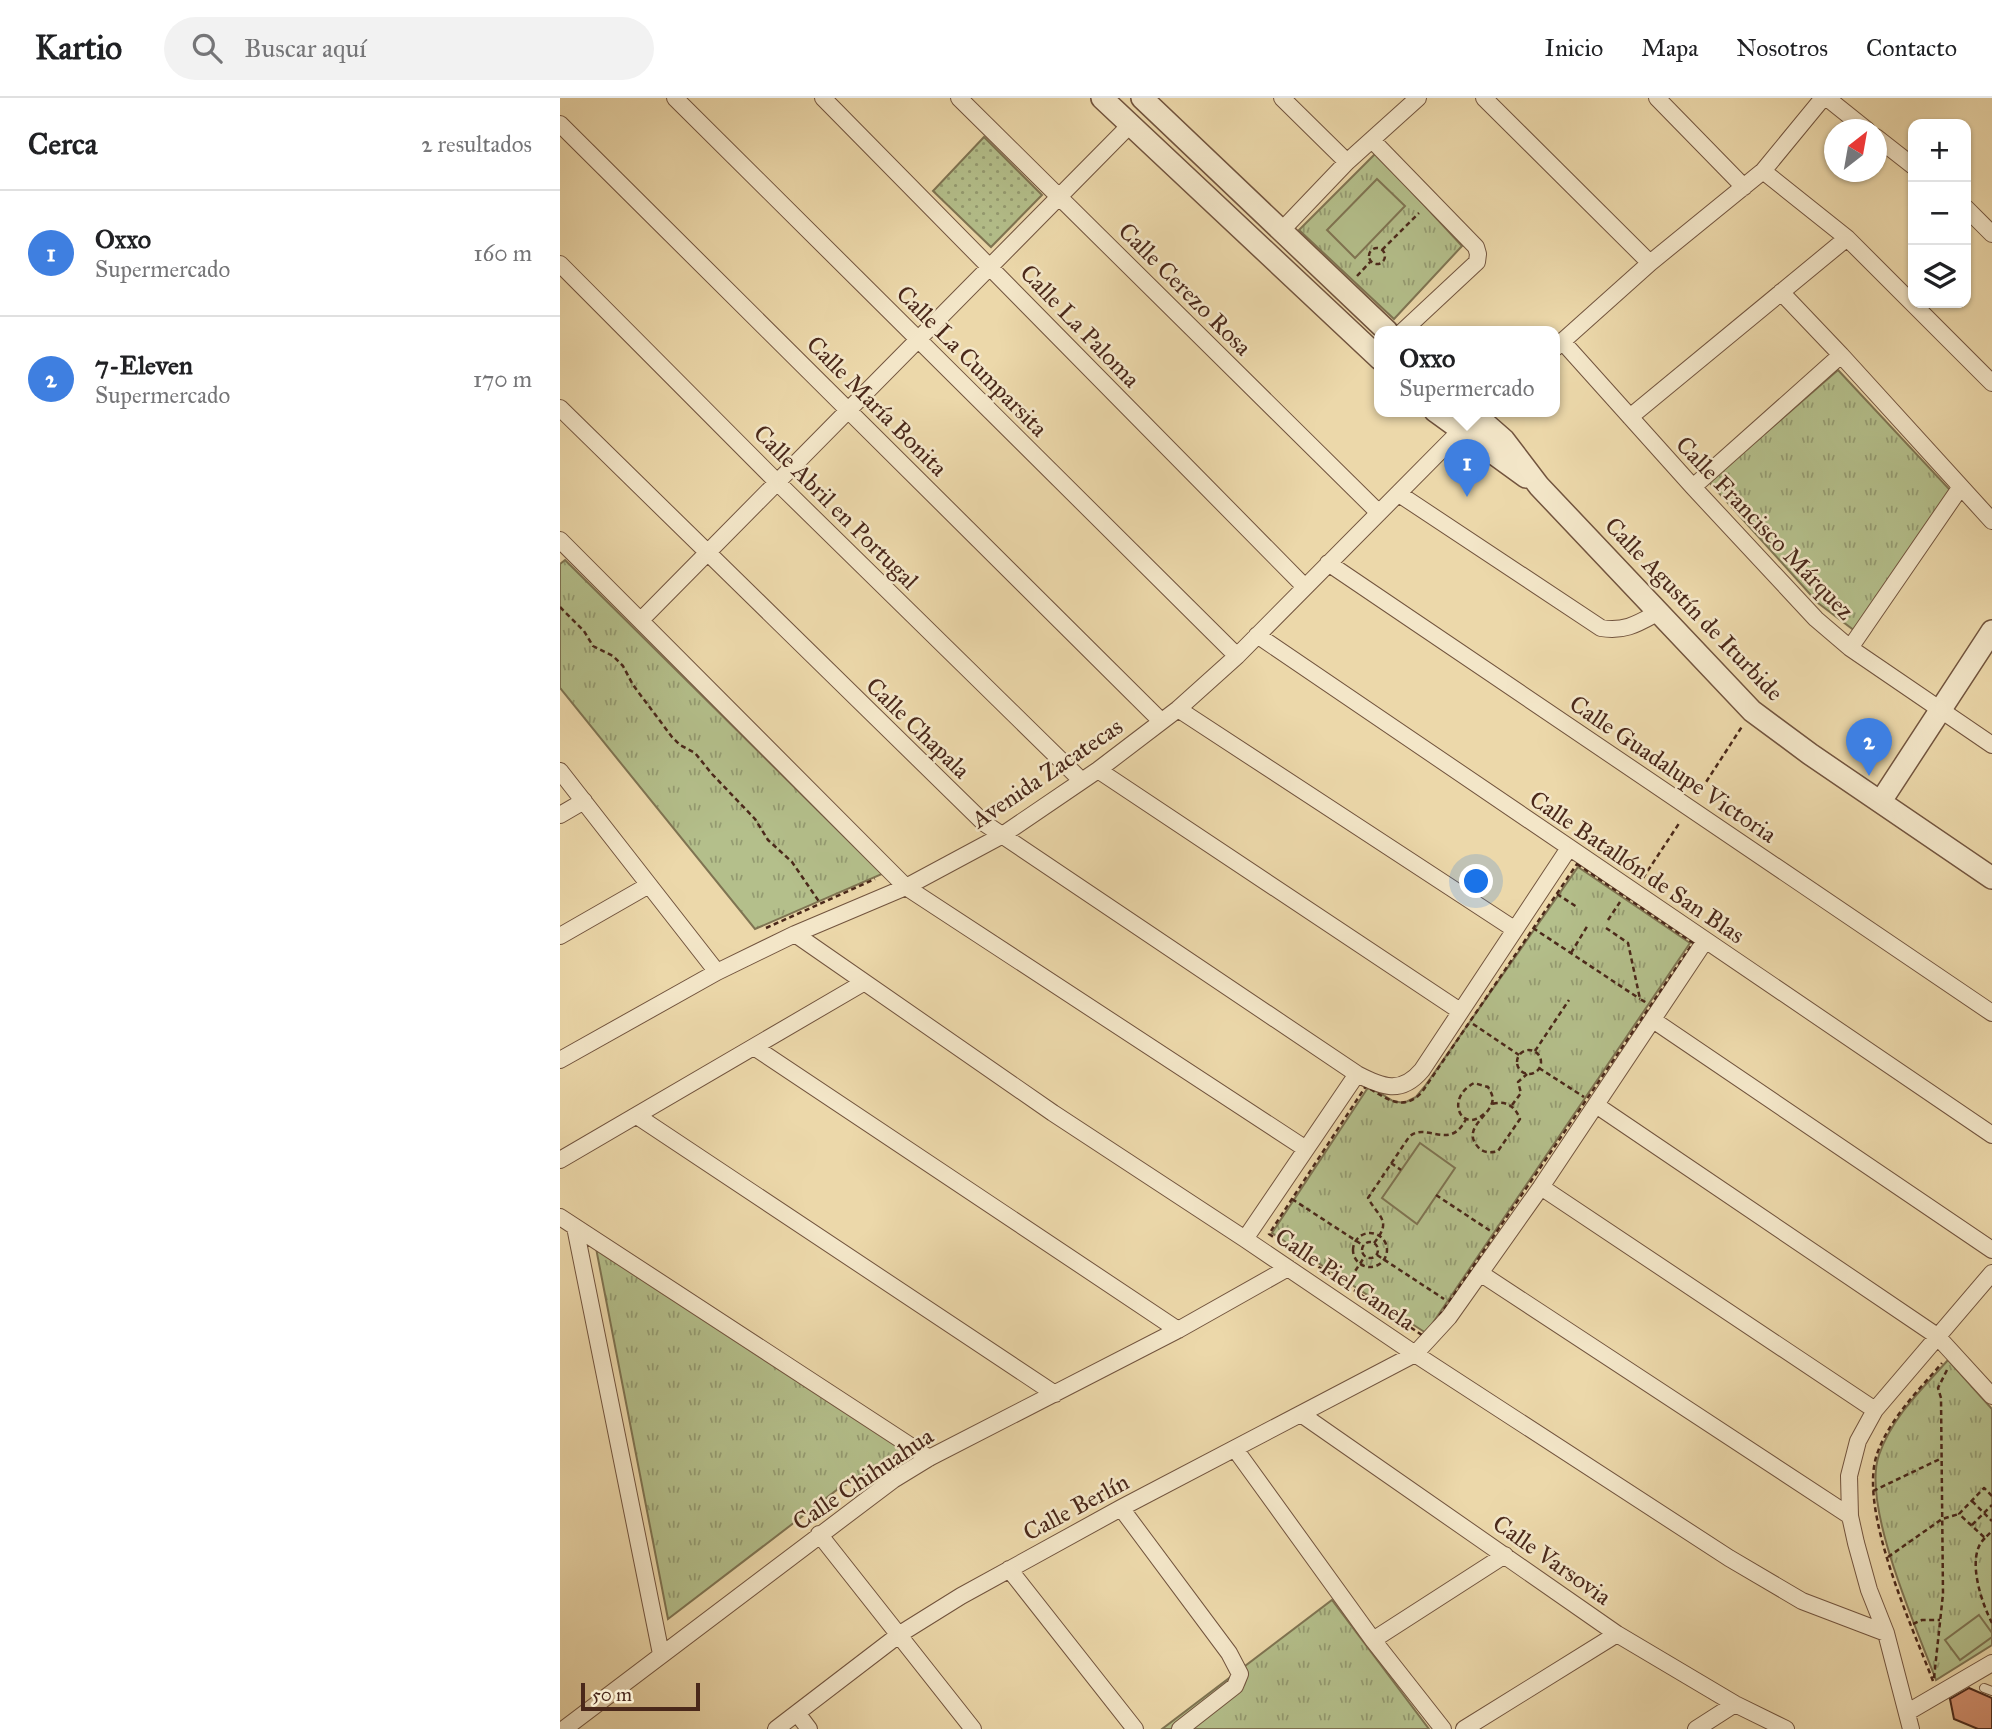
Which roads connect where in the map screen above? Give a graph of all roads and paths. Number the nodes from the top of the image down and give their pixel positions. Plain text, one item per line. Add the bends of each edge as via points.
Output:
1 (675, 98) edge
2 (823, 98) edge
3 (959, 98) edge
4 (1102, 98) edge
5 (1142, 98) edge
6 (1282, 98) edge
7 (1418, 98) edge
8 (1484, 98) edge
9 (1657, 98) edge
10 (1826, 98) edge
11 (1853, 119) edge
12 (560, 124) edge
13 (1130, 125) junction
14 (1372, 140) junction
15 (1887, 145) edge
16 (1347, 162) junction
17 (1908, 162) edge
18 (1763, 171) junction
19 (1744, 187) junction
20 (1059, 195) junction
21 (1424, 208) dead end
22 (1971, 213) edge
23 (1282, 230) junction
24 (1992, 234) edge
25 (1847, 237) junction
26 (1367, 245) dead end
27 (1371, 250) junction
28 (1382, 250) junction
29 (1371, 261) junction
30 (1650, 263) junction
31 (560, 264) edge
32 (990, 266) junction
33 (1355, 278) dead end
34 (1781, 292) junction
35 (1382, 326) edge
36 (1408, 326) edge
37 (918, 340) junction
38 (1560, 343) edge
39 (1560, 347) edge
40 (1374, 353) edge
41 (1842, 355) junction
42 (1992, 383) edge
43 (560, 408) edge
44 (849, 409) junction
45 (1443, 417) edge
46 (1472, 417) edge
47 (1480, 417) edge
48 (1630, 417) junction
49 (1459, 430) junction
50 (777, 482) junction
51 (1539, 486) junction
52 (1693, 487) junction
53 (1960, 488) junction
54 (1399, 494) junction
55 (1379, 513) junction
56 (1992, 521) edge
57 (561, 543) edge
58 (707, 552) junction
59 (1328, 563) junction
60 (1304, 586) junction
61 (560, 607) edge
62 (1657, 613) junction
63 (641, 620) junction
64 (1992, 631) edge
65 (1257, 635) junction
66 (1850, 648) junction
67 (1237, 656) junction
68 (1178, 709) junction
69 (1940, 711) junction
70 (1161, 721) junction
71 (1992, 745) edge
72 (1098, 770) junction
73 (560, 771) edge
74 (1082, 781) junction
75 (584, 801) junction
76 (1881, 801) junction
77 (560, 815) edge
78 (1001, 836) junction
79 (1569, 848) junction
80 (1992, 877) edge
81 (876, 880) dead end
82 (649, 885) junction
83 (906, 887) junction
84 (1557, 894) junction
85 (1624, 896) junction
86 (821, 904) junction
87 (1577, 908) dead end
88 (1608, 920) dead end
89 (1588, 926) dead end
90 (766, 928) dead end
91 (1534, 928) junction
92 (1606, 928) dead end
93 (1514, 929) junction
94 (794, 934) junction
95 (560, 936) edge
96 (1705, 941) junction
97 (1570, 953) junction
98 (717, 972) junction
99 (863, 983) junction
100 (1640, 999) junction
101 (1569, 1000) dead end
102 (1651, 1013) junction
103 (1992, 1013) edge
104 (1465, 1016) junction
105 (754, 1047) junction
106 (1535, 1051) junction
107 (1519, 1055) junction
108 (560, 1060) edge
109 (1539, 1069) junction
110 (1357, 1074) junction
111 (1527, 1074) junction
112 (1591, 1102) junction
113 (1492, 1104) junction
114 (1512, 1106) junction
115 (1484, 1114) junction
116 (637, 1116) junction
117 (1466, 1118) junction
118 (1992, 1135) edge
119 (1306, 1149) junction
120 (560, 1160) edge
121 (1391, 1163) junction
122 (1401, 1170) dead end
123 (1541, 1187) junction
124 (1436, 1195) dead end
125 (1292, 1199) junction
126 (560, 1217) edge
127 (575, 1227) junction
128 (1494, 1234) junction
129 (1380, 1237) junction
130 (1245, 1239) junction
131 (1356, 1241) junction
132 (1374, 1243) junction
133 (1364, 1246) junction
134 (1992, 1250) edge
135 (1377, 1255) junction
136 (1365, 1256) junction
137 (1384, 1259) junction
138 (1360, 1264) junction
139 (1288, 1268) junction
140 (1480, 1273) junction
141 (1992, 1273) edge
142 (1346, 1285) junction
143 (1448, 1302) junction
144 (1178, 1330) junction
145 (1937, 1336) junction
146 (1415, 1354) junction
147 (1055, 1394) junction
148 (1992, 1396) edge
149 (1875, 1410) junction
150 (1301, 1415) junction
151 (1235, 1449) junction
152 (929, 1458) junction
153 (1942, 1458) junction
154 (1873, 1491) junction
155 (1992, 1496) edge
156 (1972, 1501) junction
157 (1992, 1505) edge
158 (1121, 1508) junction
159 (1984, 1513) junction
160 (1959, 1514) junction
161 (1850, 1516) junction
162 (1942, 1519) junction
163 (1992, 1521) edge
164 (1972, 1526) junction
165 (1992, 1531) edge
166 (819, 1534) junction
167 (1985, 1538) junction
168 (1505, 1555) junction
169 (1887, 1558) junction
170 (1009, 1569) junction
171 (1940, 1620) junction
172 (1992, 1623) edge
173 (1912, 1624) junction
174 (1886, 1633) junction
175 (900, 1634) junction
176 (1617, 1634) junction
177 (1373, 1640) junction
178 (661, 1654) junction
179 (1992, 1663) edge
180 (1735, 1704) junction
181 (1908, 1712) junction
182 (797, 1713) junction
183 (564, 1729) edge
184 (776, 1729) edge
185 (809, 1729) edge
186 (972, 1729) edge
187 (1135, 1729) edge
188 (1180, 1729) edge
189 (1443, 1729) edge
190 (1464, 1729) edge
191 (1696, 1729) edge
192 (1786, 1729) edge
193 (1911, 1729) edge

1 - 37 street, Calle La Cumparsita
2 - 32 street, Calle La Paloma
3 - 20 street, Calle Cerezo Rosa
4 - 13 street
5 - 23 street
6 - 16 street
7 - 14 street
8 - 30 street
9 - 19 street
10 - 11 street
10 - 18 street
12 - 44 street, Calle María Bonita
13 - 20 street
13 - 40 street
14 - 16 street
14 - 36 street via 1476,247 1477,262
15 - 17 street
16 - 23 street
18 - 19 street
18 - 25 street
19 - 30 street
20 - 32 street
20 - 55 street, Calle Cerezo Rosa
21 - 28 path
22 - 24 street
23 - 35 street
25 - 34 street
25 - 42 street
26 - 27 path
27 - 28 path
27 - 29 path
28 - 29 path via 1383,261
29 - 33 path
30 - 38 street
31 - 50 street, Calle Abril en Portugal
32 - 37 street
32 - 60 street, Calle La Paloma
34 - 41 street
34 - 48 street
37 - 44 street
37 - 67 street, Calle La Cumparsita
39 - 48 street, Calle Francisco Márquez
41 - 52 street
41 - 53 street
43 - 58 street, Calle Chapala
44 - 50 street
44 - 70 street, Calle María Bonita
45 - 49 street, Calle Agustín de Iturbide
46 - 49 street, Avenida Zacatecas
47 - 51 street, Calle Agustín de Iturbide
48 - 52 street, Calle Francisco Márquez
49 - 51 street, Calle Agustín de Iturbide
49 - 54 street, Avenida Zacatecas
50 - 58 street
50 - 74 street, Calle Abril en Portugal
51 - 62 street, Calle Agustín de Iturbide
52 - 66 street, Calle Francisco Márquez via 1816,619
53 - 56 street
53 - 66 street
54 - 55 street, Avenida Zacatecas
54 - 62 street via 1601,628 1630,628
55 - 59 street, Avenida Zacatecas
57 - 63 street
58 - 63 street
58 - 78 street, Calle Chapala via 971,812
59 - 60 street, Avenida Zacatecas
59 - 103 street, Calle Guadalupe Victoria
60 - 65 street, Avenida Zacatecas
61 - 86 path via 593,646 619,662 672,737 695,753 755,819
62 - 76 street, Calle Agustín de Iturbide via 1752,711
63 - 83 street
64 - 69 street
65 - 67 street, Avenida Zacatecas
65 - 79 street, Calle Batallón de San Blas
66 - 69 street, Calle Francisco Márquez
67 - 68 street, Avenida Zacatecas
68 - 70 street, Avenida Zacatecas
68 - 93 street
69 - 71 street, Calle Francisco Márquez
69 - 76 street
70 - 72 street, Avenida Zacatecas
72 - 74 street, Avenida Zacatecas
72 - 104 street
73 - 75 street
74 - 78 street, Avenida Zacatecas
75 - 77 street
75 - 82 street
76 - 80 street, Calle Agustín de Iturbide
78 - 83 street, Avenida Zacatecas
78 - 110 street, Calle Chapala
79 - 93 street
79 - 96 street, Calle Batallón de San Blas
81 - 86 path
82 - 95 street
82 - 98 street
83 - 94 street, Avenida Zacatecas
83 - 119 street
84 - 85 path via 1577,864
84 - 87 path
84 - 91 path
85 - 88 path
85 - 102 path via 1693,943
86 - 90 path
89 - 97 path
91 - 97 path
91 - 104 path
92 - 100 path via 1628,943
93 - 104 street
94 - 98 street, Avenida Zacatecas
94 - 99 street, Calle Piel Canela
96 - 102 street, Calle Berlín
96 - 118 street, Calle Batallón de San Blas
97 - 100 path
98 - 108 street, Avenida Zacatecas
99 - 105 street
99 - 130 street, Calle Piel Canela
100 - 102 path
101 - 106 path
102 - 112 street, Calle Berlín
102 - 112 path
102 - 134 street
104 - 107 path
104 - 110 street, Calle Chapala via 1415,1078 1404,1085 1376,1084
104 - 125 path via 1417,1097 1404,1104 1394,1102 1366,1086
105 - 116 street
105 - 144 street
106 - 107 path
106 - 109 path via 1541,1058
107 - 111 path via 1518,1068
109 - 111 path
109 - 112 path
110 - 119 street
111 - 114 path via 1518,1082 1521,1093
112 - 123 street, Calle Berlín
112 - 128 path
112 - 145 street
113 - 114 path
113 - 115 path
113 - 117 path via 1488,1087 1469,1086 1457,1105
114 - 115 path via 1520,1123 1499,1152 1481,1150 1474,1139 1474,1127
115 - 117 path
116 - 120 street
116 - 147 street
117 - 121 path via 1461,1128 1448,1135 1415,1132
119 - 130 street
121 - 122 path
121 - 129 path via 1368,1198 1382,1217
123 - 140 street, Calle Berlín
123 - 149 street
124 - 128 path
125 - 131 path
125 - 142 path via 1269,1234
126 - 127 street
127 - 152 street
127 - 178 street
128 - 143 path
129 - 131 path via 1368,1234
129 - 132 path
129 - 137 path via 1386,1245
130 - 139 street, Calle Piel Canela
131 - 133 path
131 - 138 path via 1353,1252
132 - 133 path
132 - 135 path
133 - 136 path
135 - 136 path
135 - 137 path
136 - 138 path
137 - 138 path via 1373,1267
137 - 143 path
138 - 142 path
139 - 144 street, Calle Chihuahua
139 - 146 street, Calle Piel Canela
140 - 146 street, Calle Berlín via 1435,1335
140 - 161 street
141 - 145 street
142 - 143 path via 1424,1337
144 - 147 street, Calle Chihuahua
145 - 148 street
145 - 149 street
146 - 150 street, Calle Berlín
146 - 174 street, Calle Piel Canela via 1780,1590
147 - 152 street, Calle Chihuahua
149 - 161 street via 1858,1441 1849,1476
150 - 151 street, Calle Berlín
150 - 168 street, Calle Varsovia
151 - 158 street, Calle Berlín
151 - 177 street
152 - 166 street, Calle Chihuahua
153 - 154 path
153 - 154 path via 1938,1388 1949,1367 1944,1361 1894,1419 1876,1456
153 - 162 path
154 - 169 path
155 - 156 path via 1984,1489
156 - 159 path
156 - 160 path
157 - 159 path
158 - 170 street, Calle Berlín
158 - 188 street via 1240,1674 1235,1686
159 - 163 path
159 - 164 path
160 - 162 path
160 - 164 path
161 - 174 street via 1869,1590
162 - 169 path
162 - 171 path
164 - 167 path
165 - 167 path
166 - 175 street
166 - 178 street, Calle Chihuahua
167 - 172 path via 1978,1548 1976,1576
168 - 176 street, Calle Varsovia
168 - 177 street
169 - 173 path
170 - 175 street, Calle Berlín
170 - 187 street
171 - 173 path
171 - 173 path via 1934,1684
174 - 181 street
175 - 182 street, Calle Berlín
175 - 186 street
176 - 180 street, Calle Varsovia
176 - 190 street
177 - 189 street
178 - 183 street, Calle Chihuahua
179 - 181 street
180 - 191 street
180 - 192 street, Calle Varsovia
181 - 193 street
182 - 184 street, Calle Berlín
182 - 185 street

